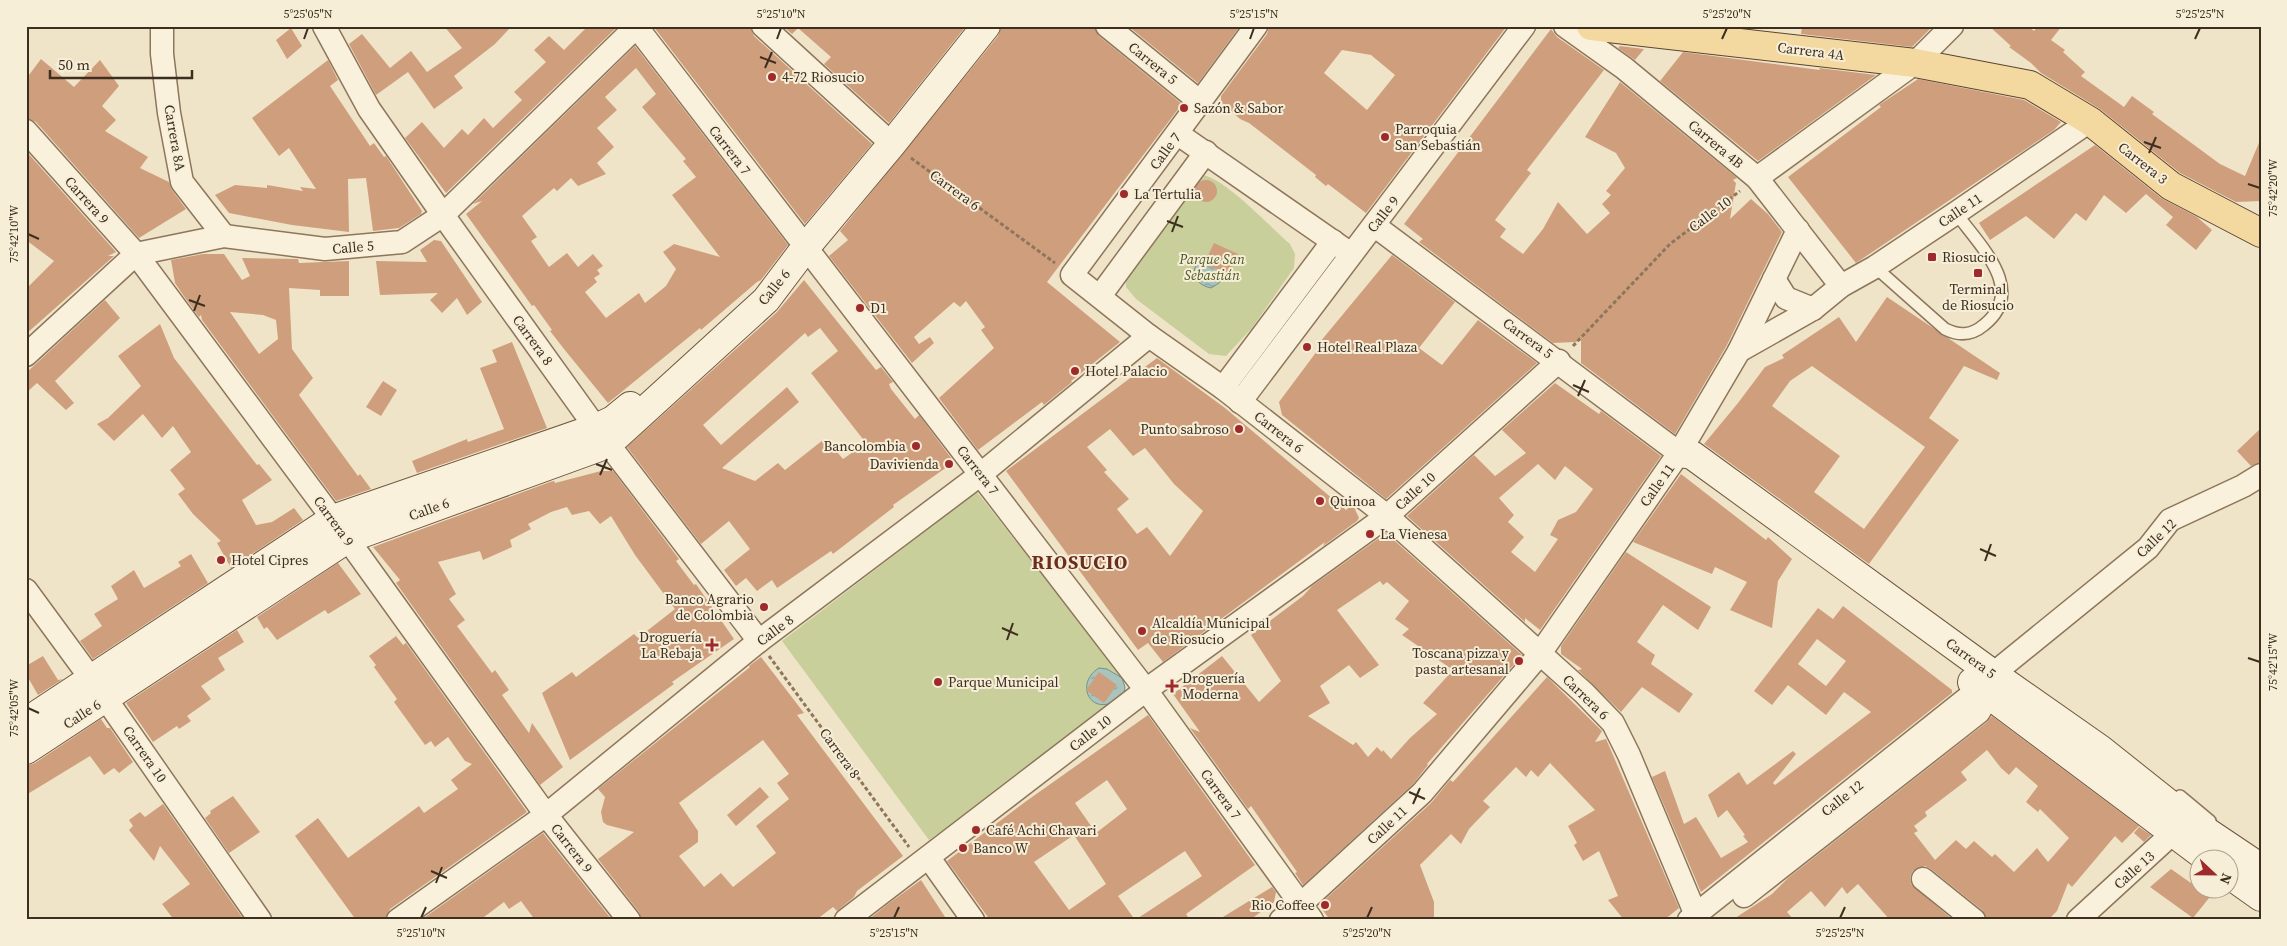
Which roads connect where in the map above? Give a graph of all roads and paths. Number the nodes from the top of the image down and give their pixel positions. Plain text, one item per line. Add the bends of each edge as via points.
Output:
1 (162, 26) edge
2 (324, 26) edge
3 (764, 26) edge
4 (986, 26) edge
5 (1107, 26) edge
6 (1256, 26) edge
7 (1524, 26) edge
8 (1565, 26) edge
9 (1591, 26) edge
10 (1952, 26) edge
11 (636, 27) edge
12 (1915, 63) junction
13 (2030, 84) joint
14 (1199, 101) junction
15 (2090, 121) junction
16 (26, 131) edge
17 (1178, 134) junction
18 (892, 144) junction
19 (1206, 152) junction
20 (1757, 178) junction
21 (1956, 213) junction
22 (443, 215) junction
23 (1375, 226) junction
24 (1798, 230) junction
25 (2261, 233) edge
26 (224, 236) junction
27 (806, 247) junction
28 (1342, 248) junction
29 (136, 254) junction
30 (1875, 268) junction
31 (1072, 276) junction
32 (1774, 278) junction
33 (1841, 286) junction
34 (1100, 296) junction
35 (1813, 309) junction
36 (1149, 336) junction
37 (1739, 351) junction
38 (26, 355) edge
39 (1559, 361) junction
40 (1231, 395) junction
41 (602, 436) junction
42 (1679, 453) junction
43 (981, 474) junction
44 (2261, 475) edge
45 (1387, 516) junction
46 (340, 529) junction
47 (26, 590) edge
48 (759, 642) junction
49 (1539, 655) junction
50 (1988, 686) junction
51 (99, 689) junction
52 (1146, 690) junction
53 (26, 722) edge
54 (2100, 749) junction
55 (26, 750) edge
56 (546, 815) junction
57 (2181, 827) junction
58 (2199, 848) edge
59 (925, 861) junction
60 (2258, 866) edge
61 (1923, 879) dead end
62 (2240, 881) edge
63 (2261, 897) edge
64 (1307, 912) edge
65 (1699, 918) edge
66 (260, 920) edge
67 (398, 920) edge
68 (628, 920) edge
69 (846, 920) edge
70 (973, 920) edge
71 (1281, 920) edge
72 (1974, 920) edge
73 (2078, 920) edge

1 - 26 street, Carrera 8A via 169,113 182,182
2 - 22 street, Carrera 8 via 369,109
3 - 18 street
4 - 18 street, Calle 6
5 - 14 street, Carrera 5
6 - 14 street, Calle 7
7 - 23 street, Calle 9
8 - 20 street, Carrera 4B via 1624,68
9 - 12 main road, Carrera 4A
10 - 12 street
11 - 22 street, Calle 5
11 - 27 street, Carrera 7
12 - 13 main road, Carrera 4A
12 - 20 street
13 - 15 main road, Carrera 3
14 - 17 street, Calle 7
15 - 21 street, Calle 11
15 - 25 main road, Carrera 3 via 2171,186
16 - 29 street, Carrera 9
17 - 19 street
17 - 31 street, Calle 7
18 - 27 street, Calle 6
18 - 31 path, Carrera 6
19 - 28 street
19 - 34 street
20 - 24 street, Carrera 4B
20 - 39 path, Calle 10 via 1670,244
21 - 30 street, Calle 11
21 - 30 lane via 1998,270 2003,290 1999,307 1985,325 1970,334 1957,335 1945,329
22 - 26 street, Calle 5 via 402,242 325,249
22 - 41 street, Carrera 8
23 - 28 street, Calle 9
23 - 39 street, Carrera 5
24 - 32 street
24 - 33 street, Carrera 4B
26 - 29 street, Calle 5
27 - 41 street, Calle 6 via 613,420
27 - 43 street, Carrera 7
28 - 40 street, Calle 9
29 - 38 street
29 - 46 street, Carrera 9
30 - 33 street, Calle 11
31 - 34 street, Carrera 6
32 - 35 street via 1786,298
32 - 37 street
33 - 35 street, Calle 11
34 - 36 street, Carrera 6
35 - 37 street, Calle 11
36 - 40 street, Carrera 6
36 - 43 street, Calle 8
37 - 42 street, Calle 11
39 - 42 street, Carrera 5
39 - 45 street, Calle 10
40 - 45 street, Carrera 6
41 - 46 street, Calle 6
41 - 48 street, Carrera 8
42 - 49 street, Calle 11
42 - 50 street, Carrera 5 via 1692,455
43 - 48 street, Calle 8
43 - 52 street, Carrera 7
44 - 50 street, Calle 12 via 2170,520 2148,548
45 - 49 street, Carrera 6
45 - 52 street, Calle 10
46 - 51 street, Calle 6
46 - 56 street, Carrera 9
47 - 51 street, Carrera 10
48 - 56 street, Calle 8
48 - 59 path, Carrera 8
49 - 64 street, Calle 11 via 1422,793
49 - 65 street, Carrera 6 via 1613,723
50 - 54 street, Carrera 5
50 - 57 street, Carrera 5
50 - 65 street, Calle 12
51 - 53 street, Calle 6
51 - 55 street, Calle 6
51 - 66 street, Carrera 10
52 - 59 street, Calle 10
52 - 64 street, Carrera 7
54 - 57 street, Carrera 5
54 - 60 lane via 2136,764 2164,784 2199,810
56 - 67 street, Calle 8
56 - 68 street, Carrera 9
57 - 58 street, Carrera 5
57 - 60 street, Carrera 5
57 - 73 street, Calle 13
59 - 69 street, Calle 10
59 - 70 street
61 - 72 street
62 - 63 street
64 - 71 street, Calle 11

